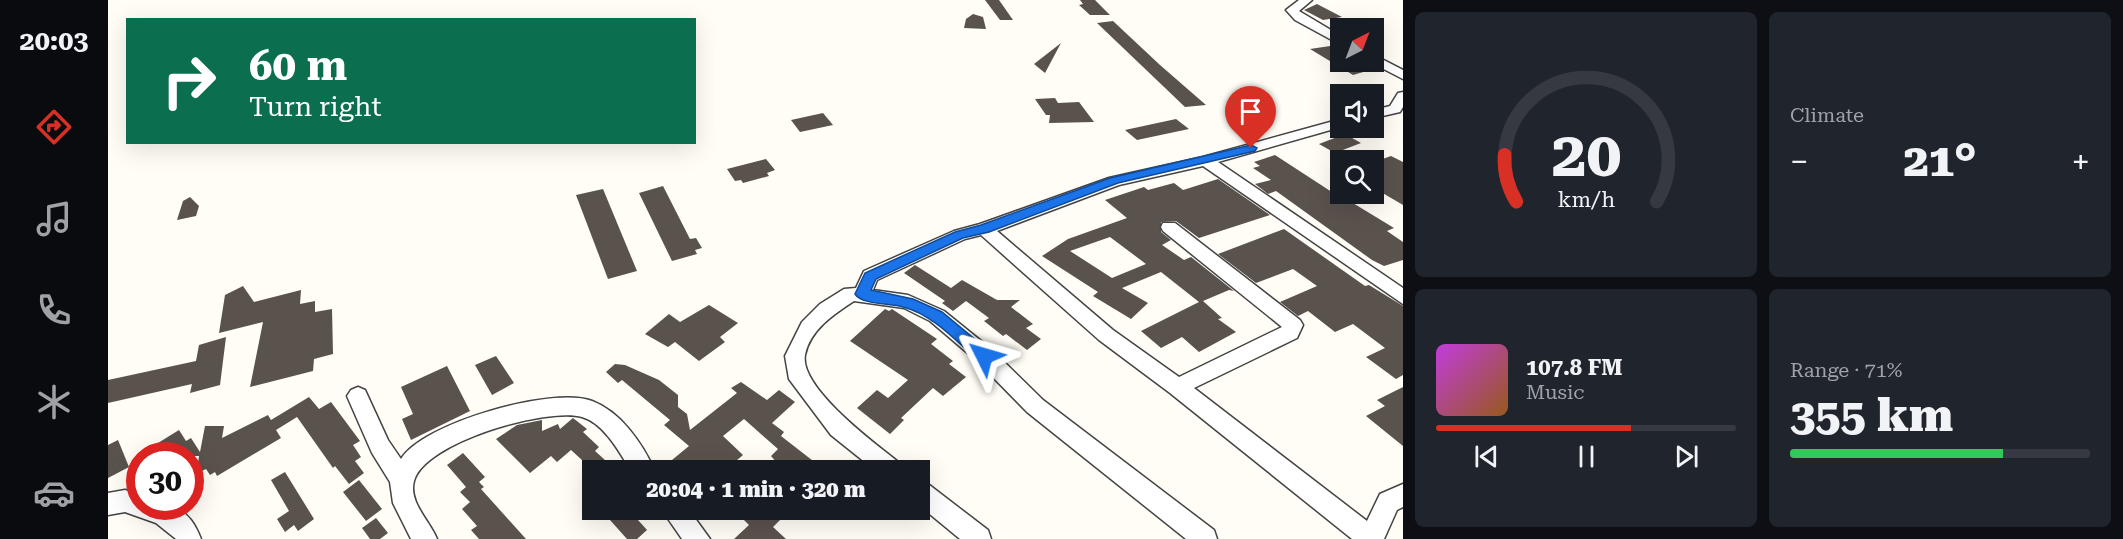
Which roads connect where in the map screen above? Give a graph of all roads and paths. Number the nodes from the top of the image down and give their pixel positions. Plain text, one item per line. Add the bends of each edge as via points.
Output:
1 (1306, 0) edge
2 (1330, 35) edge
3 (1384, 65) edge
4 (1403, 75) edge
5 (1403, 96) edge
6 (1384, 111) edge
7 (1330, 126) edge
8 (1206, 161) junction
9 (1169, 226) dead end
10 (984, 229) junction
11 (862, 294) junction
12 (1403, 297) edge
13 (1177, 387) junction
14 (358, 396) dead end
15 (636, 460) edge
16 (879, 460) edge
17 (402, 481) junction
18 (1403, 495) edge
19 (930, 500) edge
20 (126, 501) edge
21 (108, 504) edge
22 (175, 520) edge
23 (682, 520) edge
24 (189, 539) edge
25 (425, 539) edge
26 (698, 539) edge
27 (979, 539) edge
28 (1205, 539) edge
29 (1371, 539) edge

1 - 2 street via 1292,10
3 - 4 street
5 - 6 street via 1395,108
7 - 8 street
8 - 10 street via 1115,181
8 - 12 street
9 - 13 street via 1293,325 1290,333
10 - 11 street via 960,235 870,276
10 - 13 street via 1106,335
11 - 16 street via 844,297 810,327 795,356 799,380 839,428
11 - 28 street via 908,302 937,316 1035,406
13 - 29 street
14 - 17 street via 380,446
15 - 17 street via 606,421 584,407 543,409 486,421 445,437 414,459
17 - 25 street via 404,505
18 - 29 street via 1388,502
19 - 27 street
20 - 21 street
22 - 24 street
23 - 26 street

